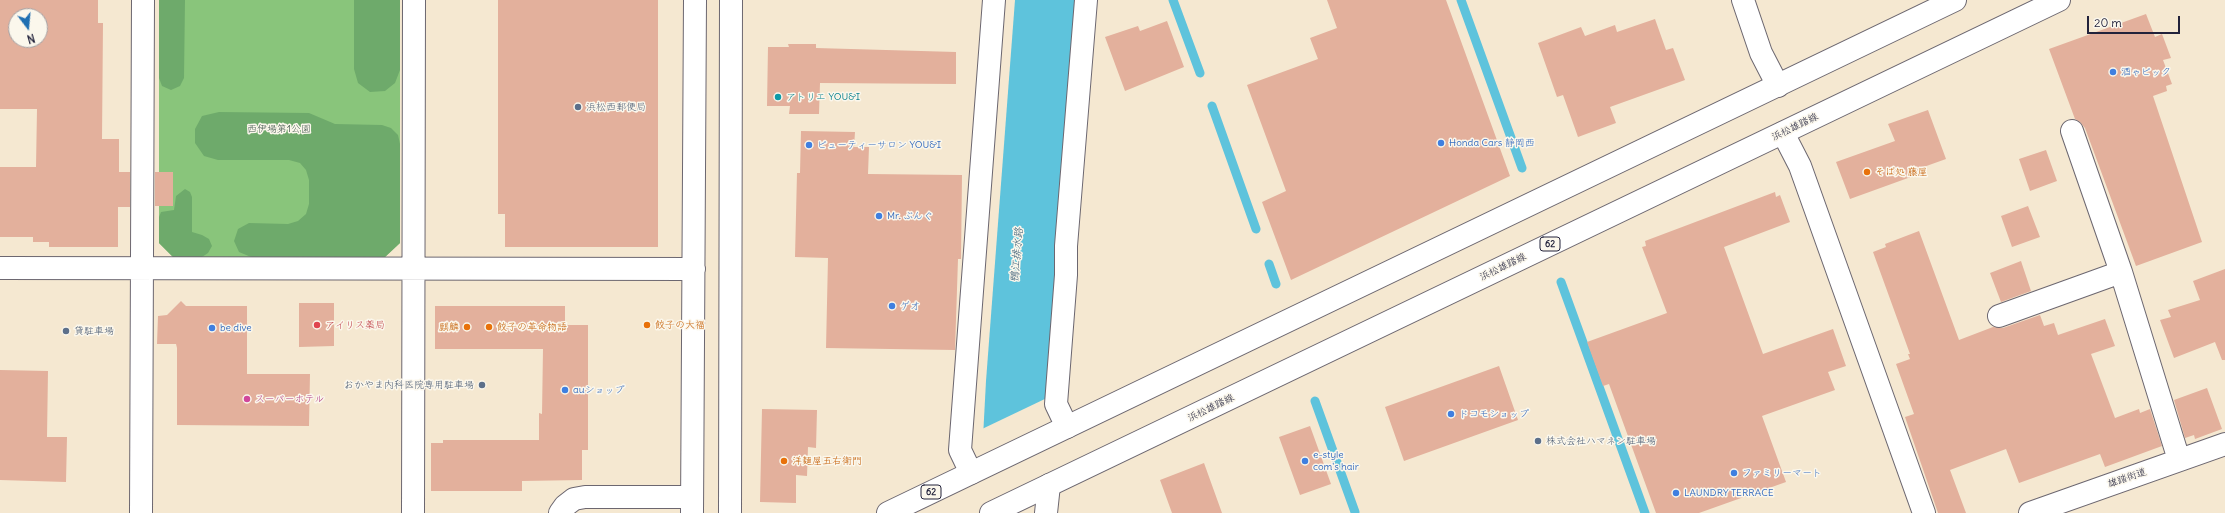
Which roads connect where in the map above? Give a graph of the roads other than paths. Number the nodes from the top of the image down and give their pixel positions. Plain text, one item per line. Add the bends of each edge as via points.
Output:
1 (143, 0) edge
2 (414, 0) edge
3 (695, 0) edge
4 (731, 0) edge
5 (994, 0) edge
6 (1086, 0) edge
7 (1742, 0) edge
8 (1955, 0) edge
9 (2058, 0) edge
10 (1778, 86) junction
11 (2072, 131) dead end
12 (1783, 133) junction
13 (0, 268) edge
14 (142, 268) junction
15 (414, 269) junction
16 (694, 269) junction
17 (2121, 272) junction
18 (1999, 316) dead end
19 (1067, 427) junction
20 (2225, 444) edge
21 (2179, 460) junction
22 (973, 473) junction
23 (1046, 487) junction
24 (692, 505) edge
25 (142, 513) edge
26 (413, 513) edge
27 (560, 513) edge
28 (730, 513) edge
29 (888, 513) edge
30 (991, 513) edge
31 (1046, 513) edge
32 (1924, 513) edge
33 (2030, 513) edge

1 - 14 street
2 - 15 street
3 - 16 street
4 - 28 street
5 - 22 street via 960,450
6 - 19 street via 1056,404
7 - 10 street via 1761,53
8 - 10 street, 62
9 - 12 street, 浜松雄踏線 / 62
10 - 19 street, 62
11 - 17 street
12 - 23 street, 浜松雄踏線 / 62
12 - 32 street via 1802,174
13 - 14 street
14 - 15 street
14 - 25 street
15 - 16 street
15 - 26 street
16 - 24 street
17 - 18 street
17 - 21 street
19 - 22 street, 62
20 - 21 street, 雄踏街道
21 - 33 street, 雄踏街道
22 - 29 street, 62
23 - 30 street, 浜松雄踏線 / 62
23 - 31 street
24 - 27 street via 585,497 574,499

